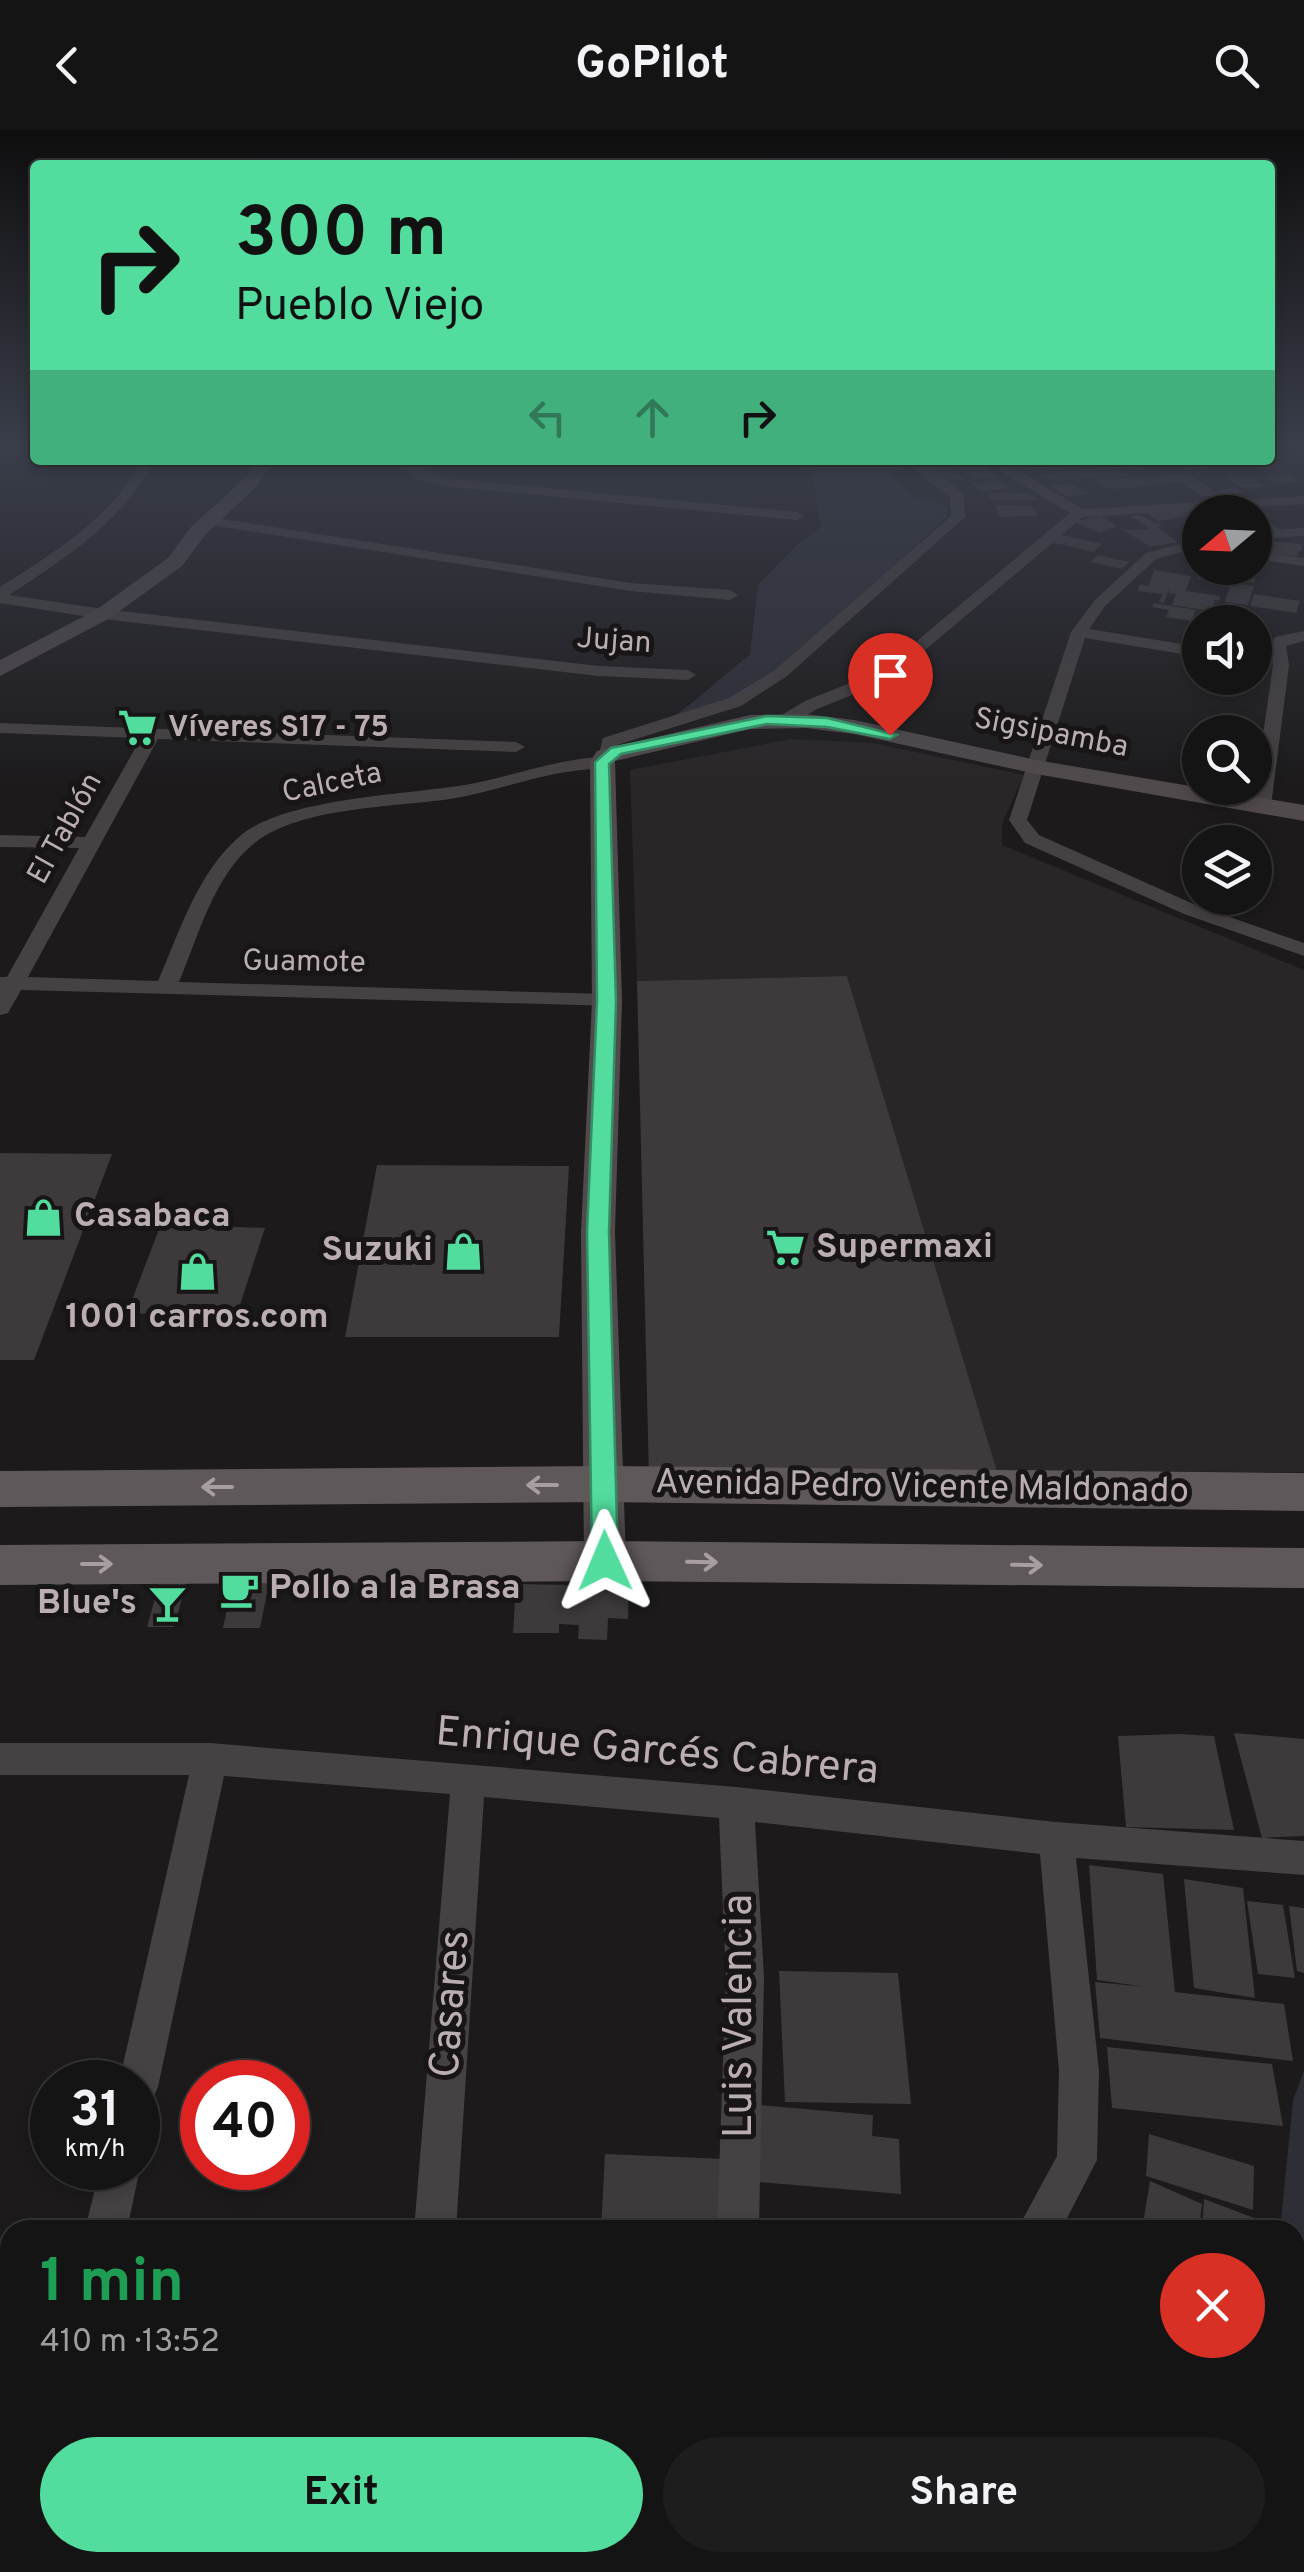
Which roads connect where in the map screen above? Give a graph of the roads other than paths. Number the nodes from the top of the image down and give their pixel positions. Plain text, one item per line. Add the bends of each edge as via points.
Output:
1 (51, 561) edge
2 (176, 561) edge
3 (468, 561) edge
4 (908, 561) edge
5 (1019, 561) edge
6 (1146, 561) edge
7 (730, 594) dead end
8 (0, 596) edge
9 (103, 614) junction
10 (1078, 632) junction
11 (1304, 636) edge
12 (1182, 649) edge
13 (0, 669) edge
14 (688, 674) dead end
15 (786, 720) junction
16 (0, 728) edge
17 (154, 731) junction
18 (516, 747) dead end
19 (604, 759) junction
20 (1036, 767) junction
21 (1262, 806) junction
22 (1304, 813) edge
23 (0, 841) edge
24 (93, 843) junction
25 (1304, 950) edge
26 (7, 984) edge
27 (165, 990) junction
28 (606, 1001) junction
29 (0, 1008) edge
30 (603, 1484) junction
31 (0, 1489) edge
32 (1304, 1492) edge
33 (605, 1561) junction
34 (0, 1565) edge
35 (1304, 1568) edge
36 (0, 1760) edge
37 (210, 1760) junction
38 (468, 1779) junction
39 (736, 1803) junction
40 (1056, 1839) junction
41 (1304, 1858) edge
42 (144, 2060) edge
43 (115, 2190) edge
44 (108, 2220) edge
45 (436, 2220) edge
46 (738, 2220) edge
47 (1044, 2220) edge

1 - 8 street
2 - 9 street
3 - 7 street
4 - 19 street, Calceta via 782,673 734,702 620,736 609,742
5 - 15 street via 906,658
6 - 10 street
8 - 9 street, Jujan
9 - 13 street
9 - 14 street, Jujan via 599,671
10 - 12 street
10 - 20 street
11 - 21 street via 1278,646
15 - 19 street, Sigsipamba via 750,722
15 - 20 street, Sigsipamba via 854,727
16 - 17 street
17 - 18 street
17 - 24 street, El Tablón
19 - 27 street, Calceta via 309,814 253,835 217,872
19 - 28 street
20 - 21 street, Sigsipamba
20 - 25 street via 1018,820 1032,839 1191,910
21 - 22 street, Sigsipamba
23 - 24 street
24 - 26 street, El Tablón
26 - 27 street, Guamote
26 - 29 street, El Tablón
27 - 28 street, Guamote
28 - 30 street via 598,1232
30 -> 31 main road, Avenida Pedro Vicente Maldonado
30 - 32 main road, Avenida Pedro Vicente Maldonado
30 - 33 street
34 -> 33 main road
33 -> 35 main road
36 - 37 street, Enrique Garcés Cabrera
37 - 38 street, Enrique Garcés Cabrera
37 - 42 street
38 - 39 street, Enrique Garcés Cabrera
38 - 45 street, Casares
39 - 40 street, Enrique Garcés Cabrera
39 - 46 street, Luis Valencia via 744,1977
40 - 41 street, Enrique Garcés Cabrera
40 - 47 street via 1079,2071 1077,2160
43 - 44 street

